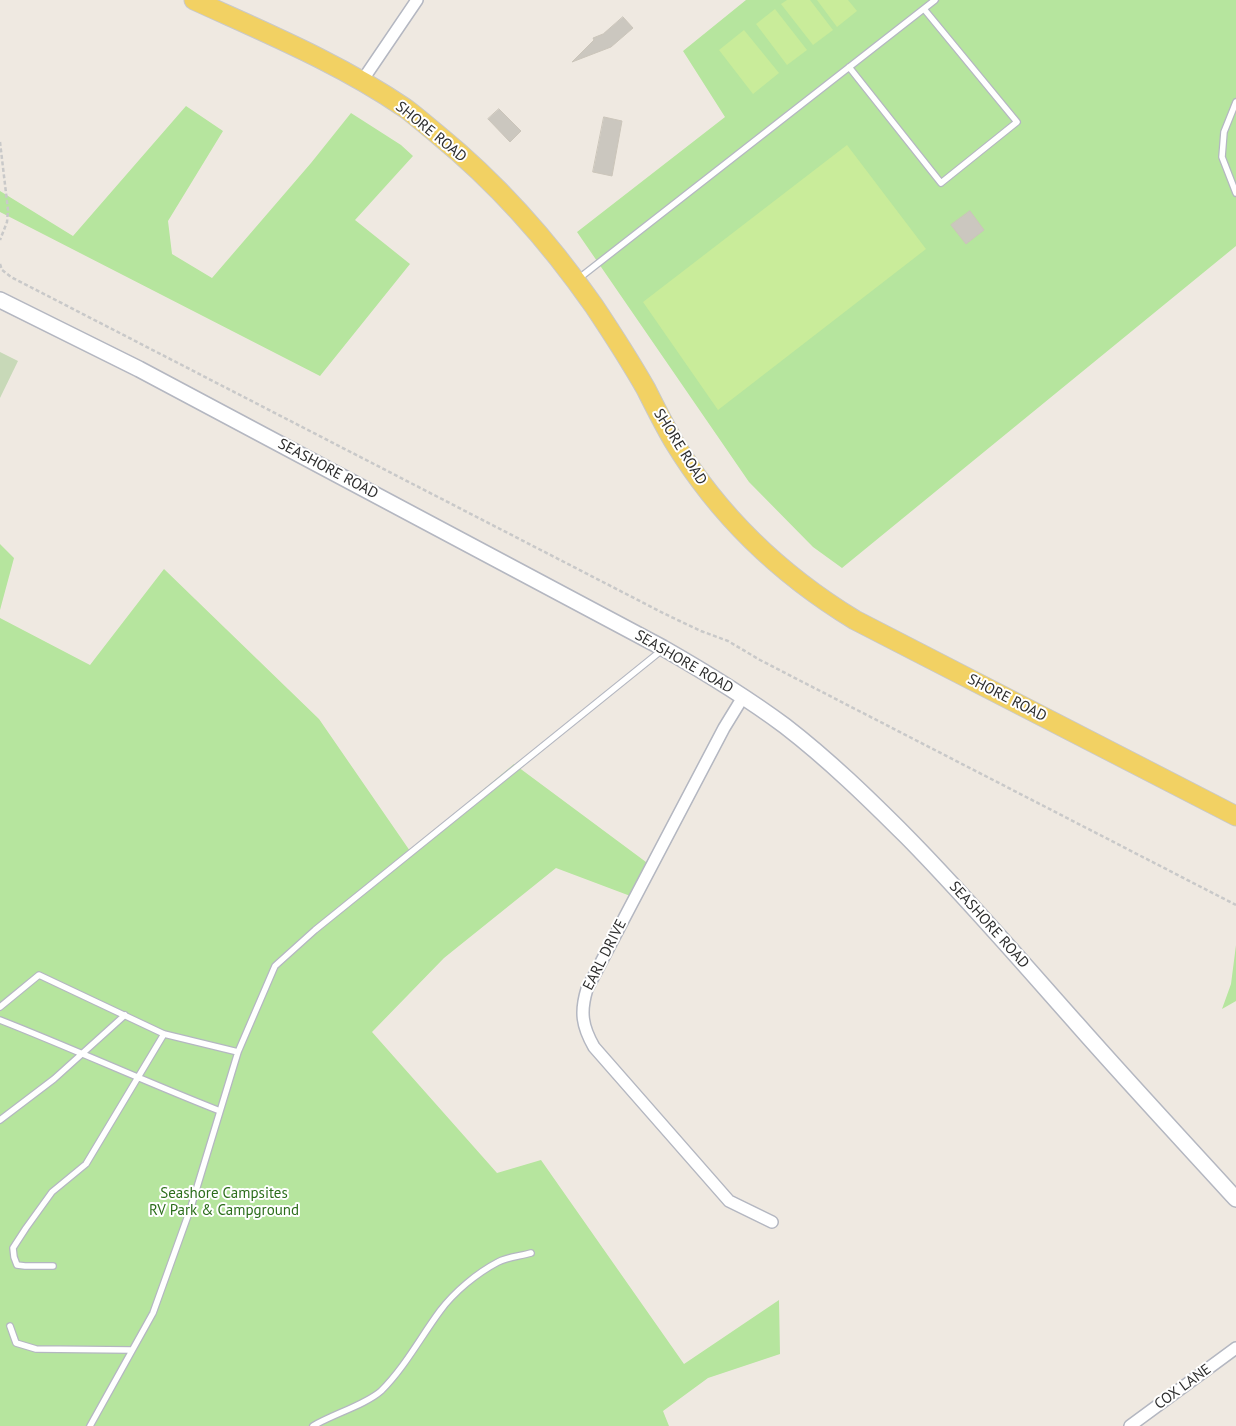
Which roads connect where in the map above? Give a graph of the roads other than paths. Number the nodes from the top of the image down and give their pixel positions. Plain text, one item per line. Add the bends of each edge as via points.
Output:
1 (194, 0) edge
2 (417, 0) edge
3 (935, 0) edge
4 (924, 9) junction
5 (849, 67) junction
6 (362, 81) junction
7 (1236, 102) edge
8 (1236, 193) edge
9 (575, 281) junction
10 (0, 300) edge
11 (663, 648) junction
12 (743, 697) junction
13 (1236, 816) edge
14 (0, 1006) edge
15 (125, 1015) junction
16 (0, 1020) edge
17 (164, 1034) junction
18 (238, 1052) junction
19 (83, 1053) junction
20 (138, 1078) junction
21 (220, 1111) junction
22 (0, 1120) edge
23 (1236, 1200) edge
24 (772, 1222) dead end
25 (531, 1253) dead end
26 (53, 1266) dead end
27 (10, 1326) dead end
28 (1236, 1348) edge
29 (131, 1350) junction
30 (90, 1426) edge
31 (313, 1426) edge
32 (1130, 1426) edge

1 - 6 main road, SHORE ROAD
2 - 6 street
3 - 4 lane
4 - 5 lane
4 - 5 lane via 1017,122 941,182
5 - 9 lane
6 - 9 main road, SHORE ROAD via 406,109 454,148 523,217
7 - 8 lane via 1224,132 1222,157
9 - 13 main road, SHORE ROAD via 621,347 692,470 718,505 787,573 855,620
10 - 11 street, SEASHORE ROAD via 140,369
11 - 12 street, SEASHORE ROAD
11 - 18 lane via 275,966
12 - 23 street, SEASHORE ROAD via 785,726 835,768 922,853
12 - 24 street, EARL DRIVE via 587,989 582,1004 586,1033 594,1047 729,1201
14 - 15 lane via 39,975
15 - 17 lane
15 - 19 lane
16 - 19 lane
17 - 18 lane
17 - 20 lane
18 - 21 lane
19 - 20 lane
19 - 22 lane
20 - 21 lane
20 - 26 lane via 86,1164 52,1192 13,1248 17,1265
21 - 29 lane via 192,1207 153,1313
25 - 31 lane via 499,1261 480,1273 440,1310 410,1357 380,1392
27 - 29 lane via 16,1343 36,1349
28 - 32 street, COX LANE
29 - 30 lane

